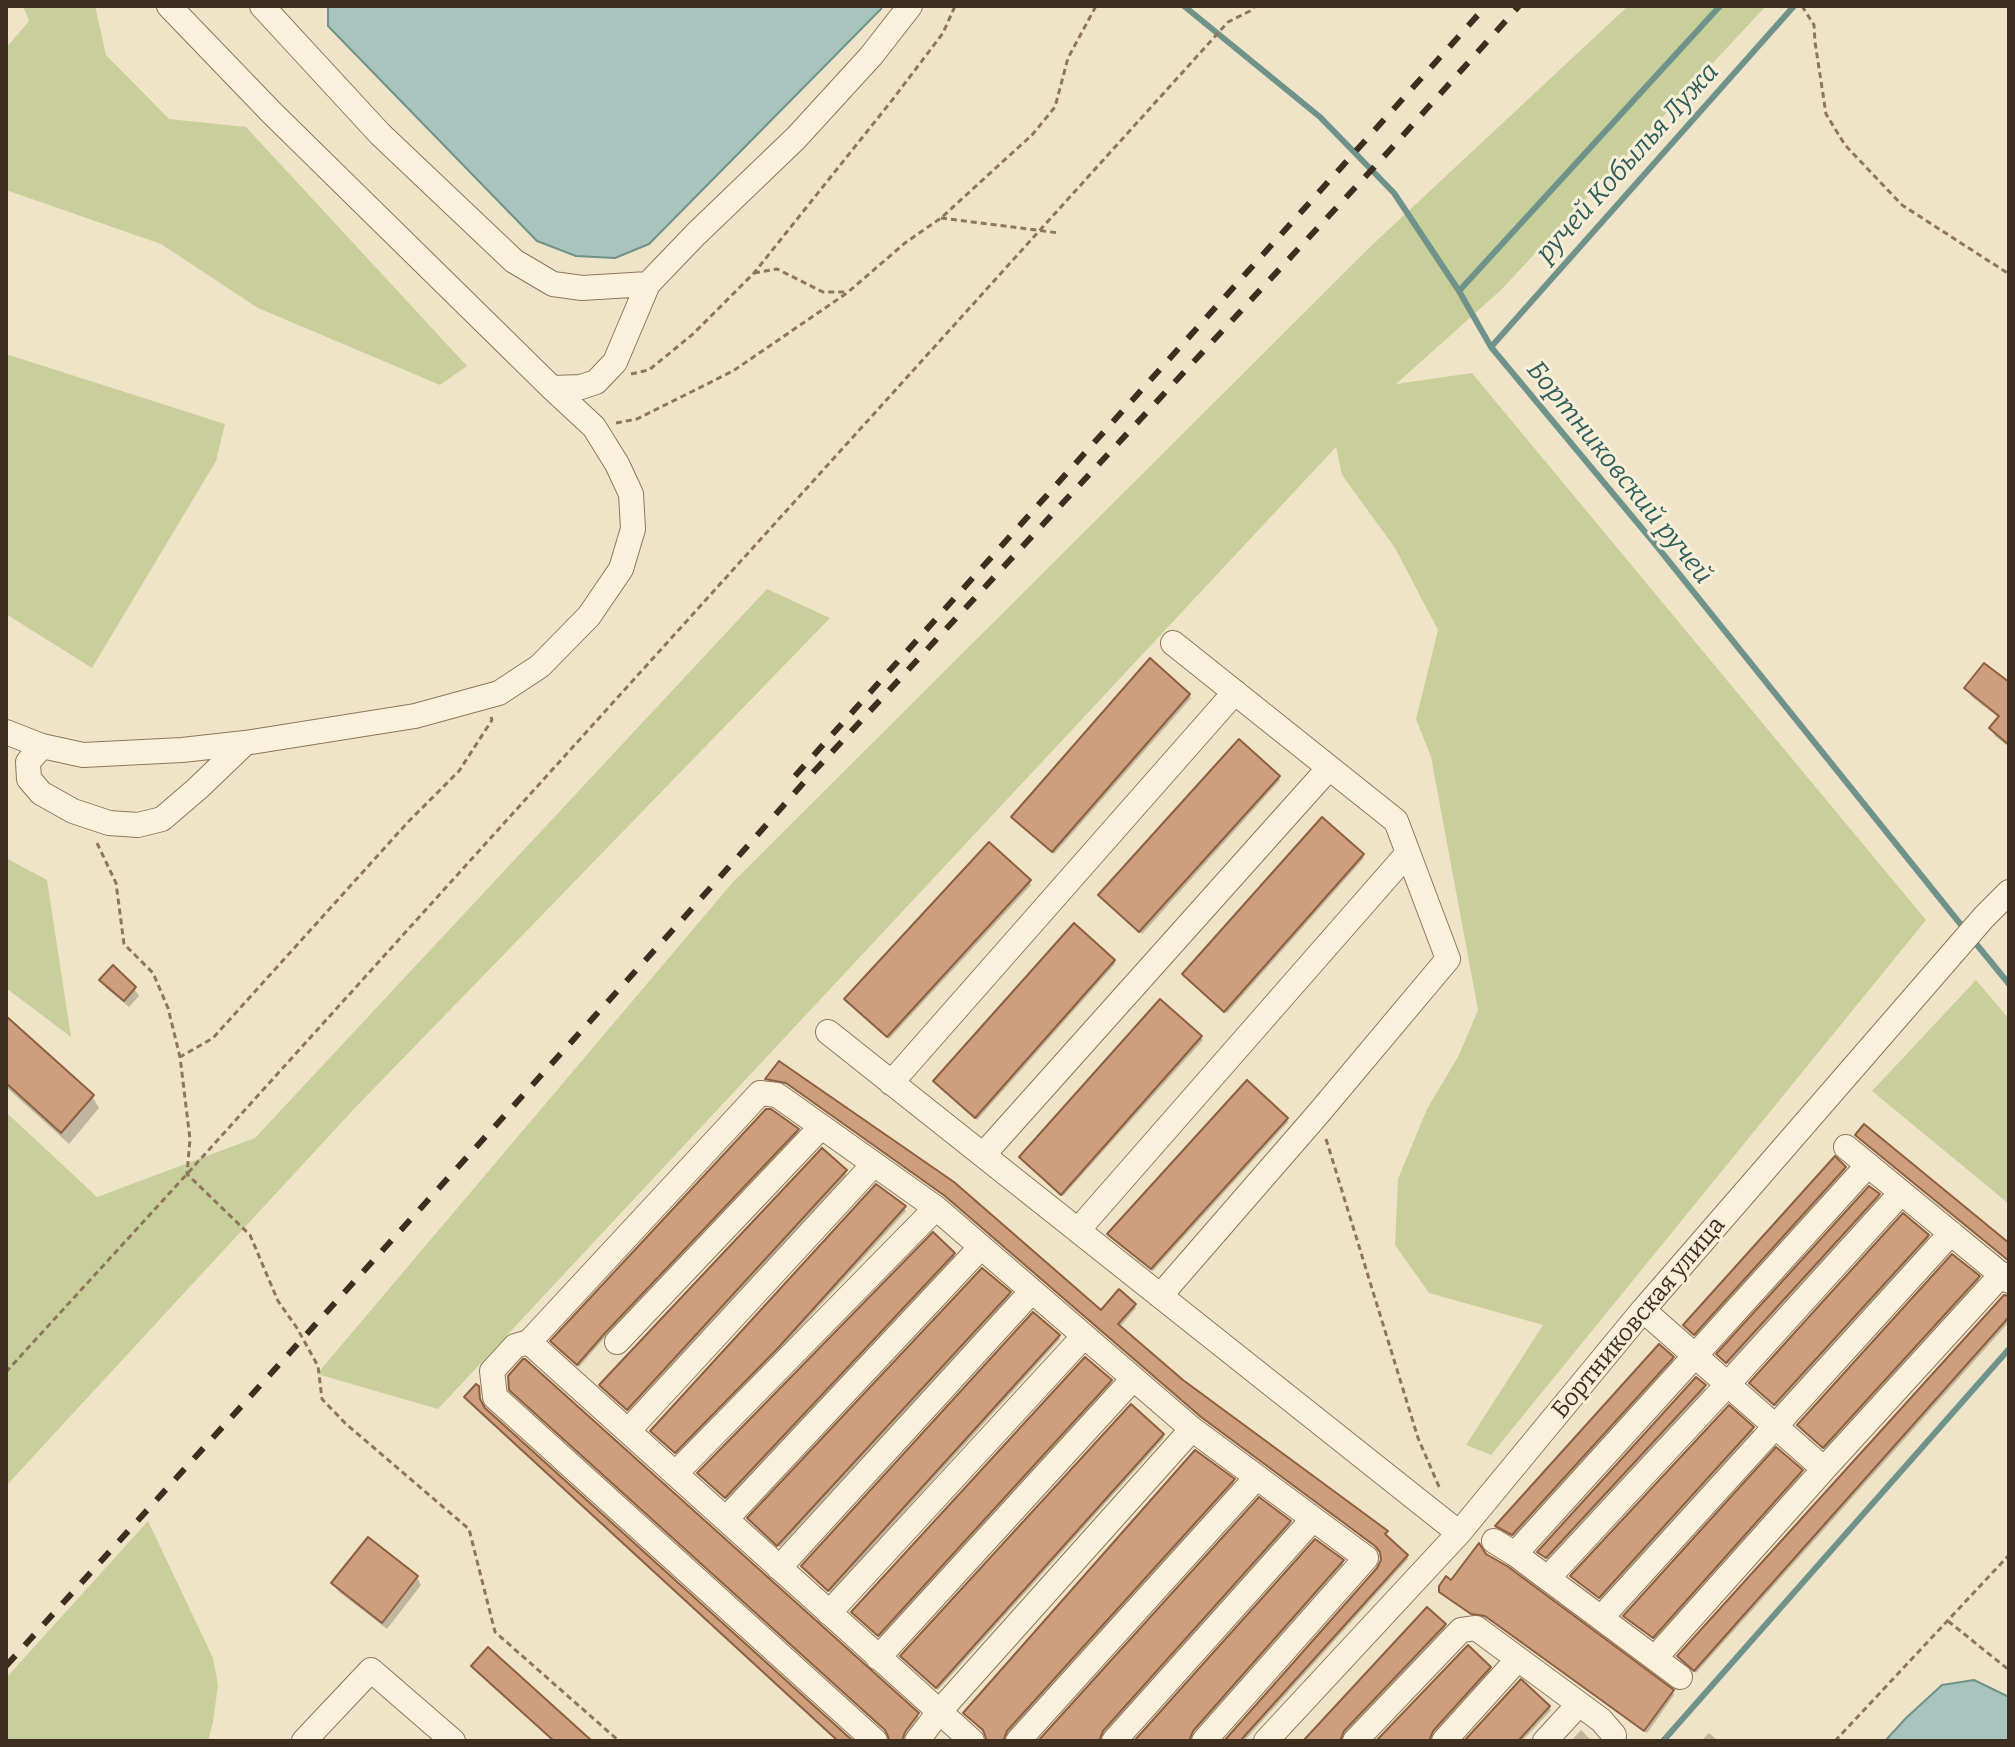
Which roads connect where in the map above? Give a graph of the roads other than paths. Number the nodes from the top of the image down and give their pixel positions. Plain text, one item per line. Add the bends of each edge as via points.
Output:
1 (169, 6) edge
2 (262, 6) edge
3 (910, 6) edge
4 (648, 284) junction
5 (552, 388) junction
6 (1173, 643) dead end
7 (1235, 692) junction
8 (6, 732) edge
9 (245, 743) junction
10 (42, 746) junction
11 (1329, 768) junction
12 (1408, 853) junction
13 (2008, 894) edge
14 (828, 1032) dead end
15 (891, 1083) junction
16 (821, 1127) junction
17 (1846, 1147) dead end
18 (983, 1155) junction
19 (874, 1164) junction
20 (1868, 1165) junction
21 (1901, 1193) junction
22 (936, 1208) junction
23 (1078, 1230) junction
24 (1951, 1233) junction
25 (981, 1247) junction
26 (2005, 1278) edge
27 (1032, 1291) junction
28 (1160, 1296) junction
29 (1643, 1310) junction
30 (1084, 1336) junction
31 (529, 1342) junction
32 (617, 1342) dead end
33 (1694, 1355) junction
34 (1133, 1379) junction
35 (1727, 1385) junction
36 (1775, 1427) junction
37 (1192, 1429) junction
38 (628, 1431) junction
39 (1824, 1469) junction
40 (675, 1474) junction
41 (1257, 1477) junction
42 (726, 1519) junction
43 (1313, 1519) junction
44 (1459, 1533) junction
45 (1494, 1541) dead end
46 (1515, 1554) junction
47 (779, 1568) junction
48 (1548, 1578) junction
49 (829, 1613) junction
50 (1601, 1618) junction
51 (878, 1658) junction
52 (1655, 1658) junction
53 (1518, 1659) junction
54 (1680, 1677) dead end
55 (1579, 1704) junction
56 (939, 1712) junction
57 (304, 1741) edge
58 (453, 1741) edge
59 (875, 1741) edge
60 (917, 1741) edge
61 (972, 1741) edge
62 (1018, 1741) edge
63 (1114, 1741) edge
64 (1204, 1741) edge
65 (1266, 1741) edge
66 (1355, 1741) edge
67 (1444, 1741) edge
68 (1545, 1741) edge
69 (1613, 1741) edge

1 - 5 street
2 - 4 street via 380,134 514,261 553,284
3 - 4 street via 796,138
4 - 5 street via 615,362 596,382
5 - 9 street via 594,427 631,494 633,529 621,569 589,616 540,666 499,693 415,716
6 - 7 street
7 - 11 street
7 - 15 street
8 - 10 street
9 - 10 street via 83,755
9 - 10 street via 162,819 138,825 109,823 41,793 29,779 28,762
11 - 12 street via 1396,821
11 - 18 street
12 - 23 street
12 - 28 street via 1448,959
13 - 29 street, Бортниковская улица
14 - 15 street
15 - 18 street
16 - 19 street
16 - 31 street via 777,1095 760,1093
16 - 32 street
17 - 20 street
18 - 23 street
19 - 22 street
19 - 38 street
20 - 21 street
20 - 33 street
21 - 24 street
21 - 35 street
22 - 25 street
22 - 40 street
23 - 28 street
24 - 26 street
24 - 36 street
25 - 27 street
25 - 42 street
26 - 39 street
27 - 30 street
27 - 47 street
28 - 44 street
29 - 33 street
29 - 44 street, Бортниковская улица
30 - 34 street
30 - 49 street
31 - 38 street
31 - 59 street via 515,1346 492,1371 495,1397
33 - 35 street
33 - 46 street
34 - 37 street
34 - 51 street
35 - 36 street
35 - 48 street
36 - 39 street
36 - 50 street
37 - 41 street
37 - 56 street
38 - 40 street
39 - 52 street
40 - 42 street
41 - 43 street
41 - 62 street
42 - 47 street
43 - 63 street
43 - 64 street via 1366,1558
44 - 65 street, Бортниковская улица
45 - 46 street
46 - 48 street
47 - 49 street
48 - 50 street
49 - 51 street
50 - 52 street
51 - 56 street
52 - 54 street
53 - 55 street
53 - 66 street via 1476,1628 1461,1630
53 - 67 street
55 - 68 street
55 - 69 street via 1601,1720
56 - 60 street
56 - 61 street
57 - 58 street via 371,1670

